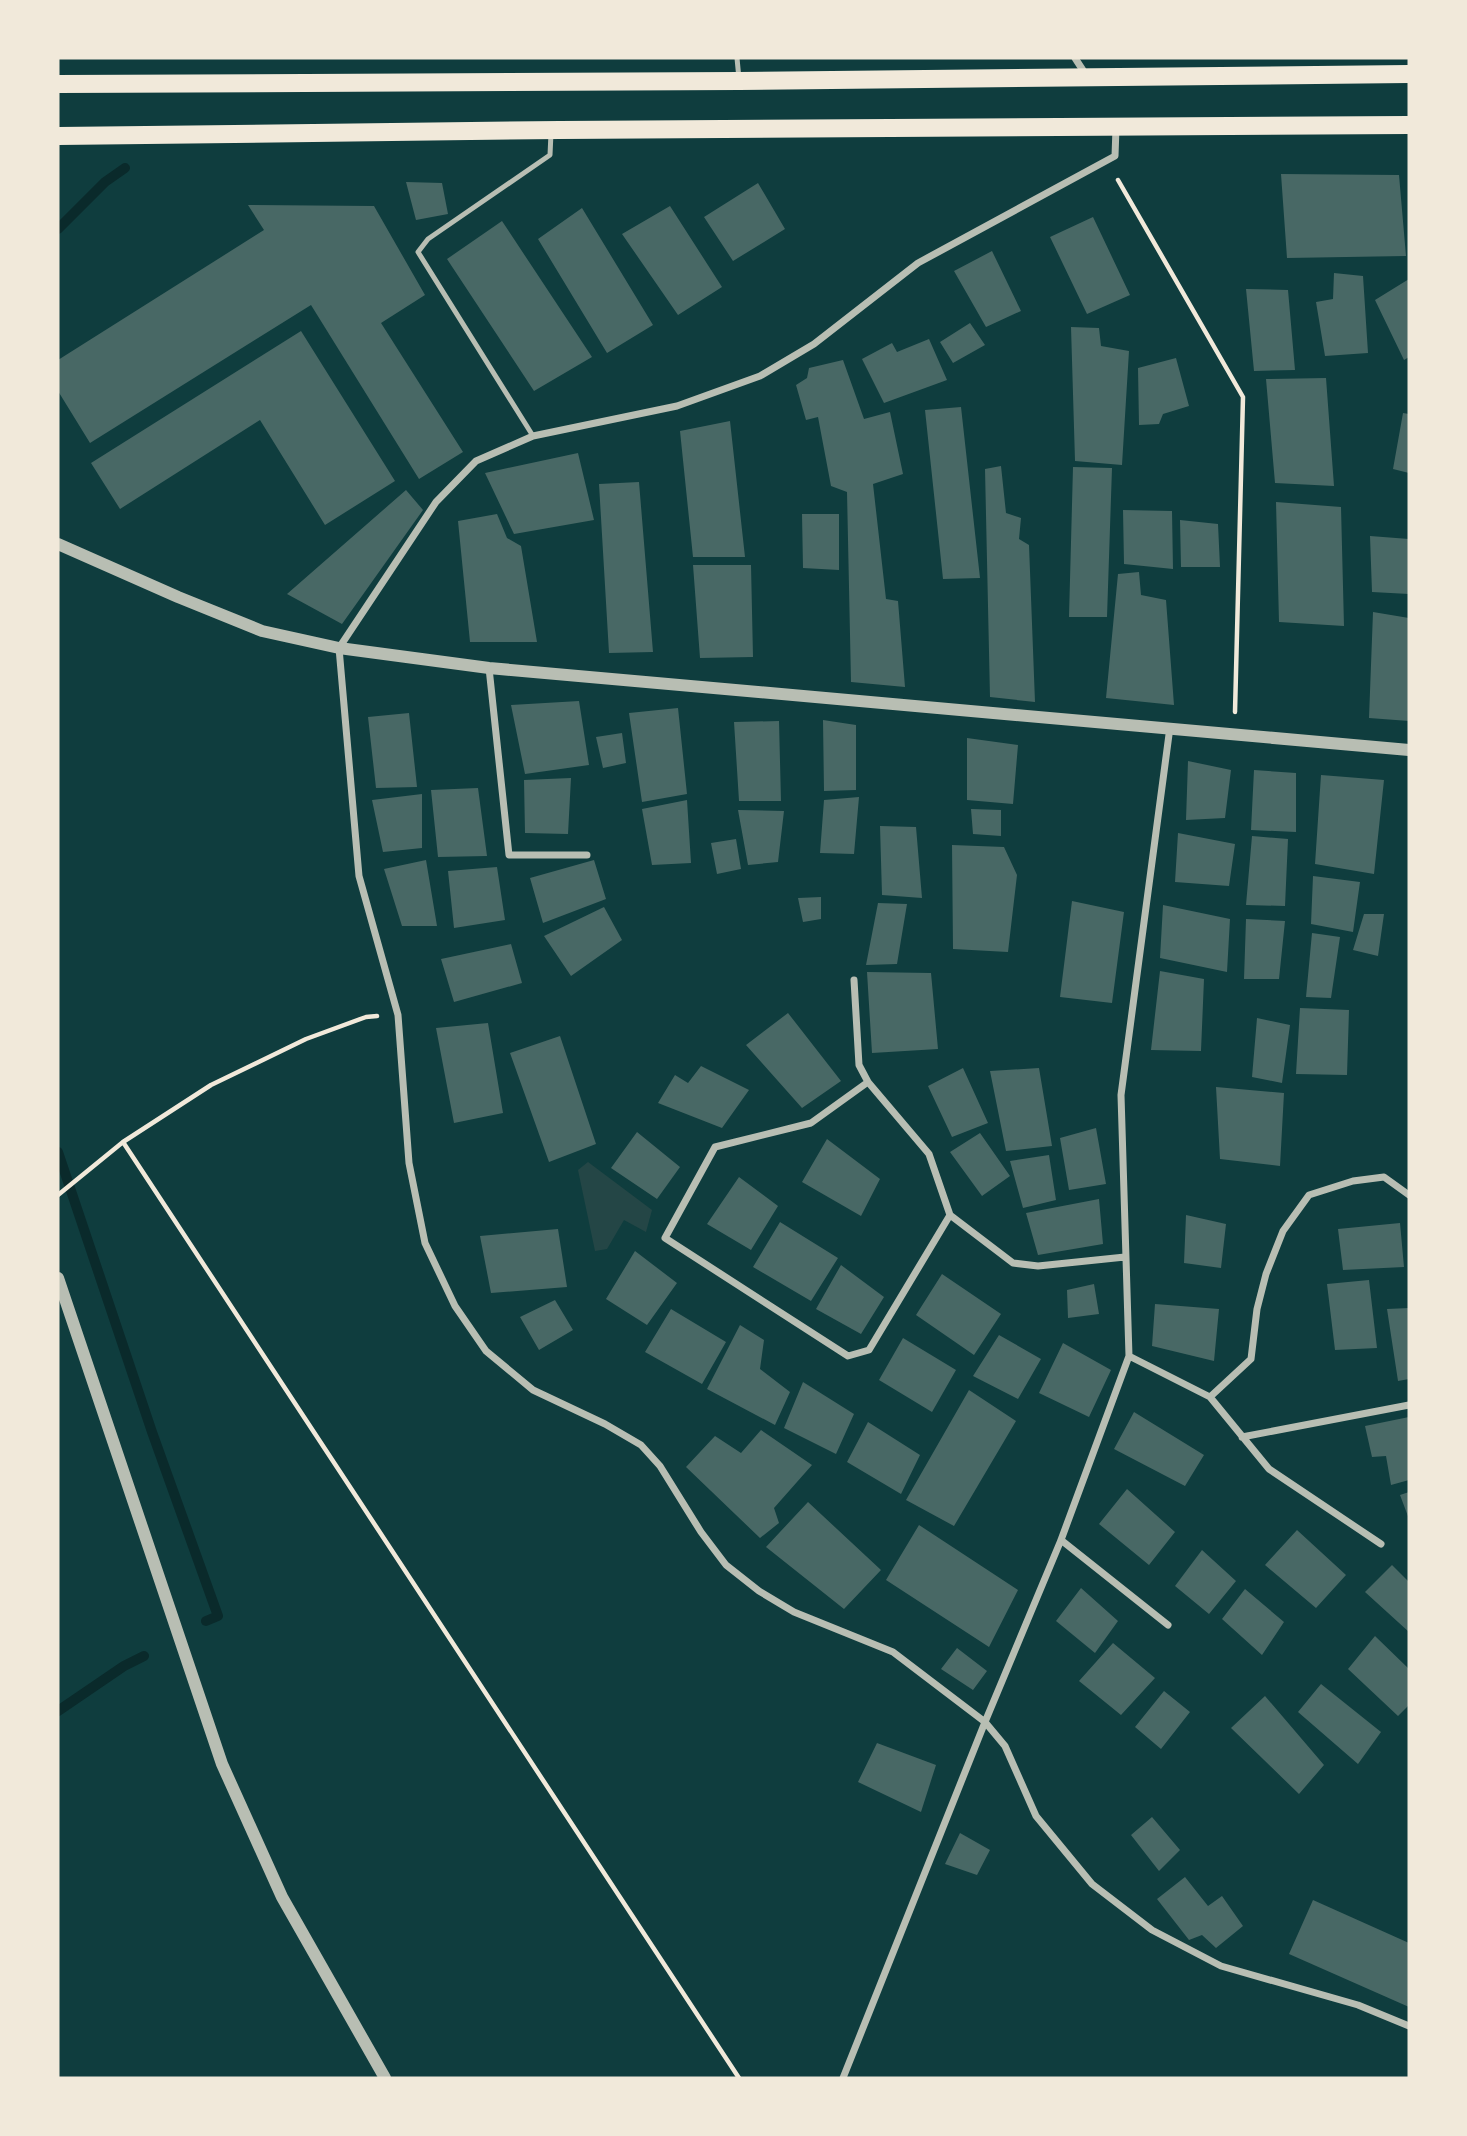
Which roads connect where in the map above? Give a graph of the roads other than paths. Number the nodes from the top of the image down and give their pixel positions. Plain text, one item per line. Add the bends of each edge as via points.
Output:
1 (737, 58) edge
2 (1075, 58) edge
3 (1409, 74) edge
4 (1088, 79) junction
5 (739, 81) junction
6 (58, 84) edge
7 (1409, 125) edge
8 (1116, 127) junction
9 (551, 130) junction
10 (58, 136) edge
11 (533, 436) junction
12 (59, 547) edge
13 (339, 648) junction
14 (489, 668) junction
15 (1170, 727) junction
16 (1409, 750) edge
17 (587, 855) dead end
18 (854, 980) dead end
19 (868, 1082) junction
20 (1409, 1195) edge
21 (950, 1215) junction
22 (1125, 1256) junction
23 (58, 1278) edge
24 (1129, 1356) junction
25 (1210, 1397) junction
26 (1409, 1405) edge
27 (1242, 1437) junction
28 (1061, 1540) junction
29 (1381, 1544) dead end
30 (1168, 1625) dead end
31 (985, 1722) junction
32 (1409, 2026) edge
33 (385, 2078) edge
34 (843, 2078) edge

1 - 5 lane
2 - 4 street
3 - 4 main road
4 - 5 main road
5 - 6 main road
7 - 8 main road
8 - 9 main road
8 - 11 street via 1115,156 918,263 814,344 760,376 677,406
9 - 10 main road
9 - 11 lane via 550,155 428,239 418,252
11 - 13 street via 475,461 436,502
12 - 13 street via 262,631
13 - 14 street
13 - 31 street via 359,876 398,1015 409,1163 425,1243 454,1306 486,1351 533,1390 641,1446 660,1466 726,1564 760,1591 794,1612 893,1651
14 - 15 street
14 - 17 street via 509,855
15 - 16 street
15 - 22 street via 1121,1095
18 - 19 street via 859,1065
19 - 21 street via 929,1154
19 - 21 street via 811,1123 715,1147 665,1238 848,1356 869,1350
20 - 25 street via 1384,1177 1310,1195 1283,1231 1266,1274 1251,1359
21 - 22 street via 1013,1263 1038,1266
22 - 24 street
23 - 33 street via 222,1764 282,1897
24 - 25 street
24 - 28 street
25 - 27 street
26 - 27 street
27 - 29 street via 1269,1469
28 - 30 street
28 - 31 street
31 - 32 street via 1005,1746 1036,1816 1092,1884 1152,1930 1222,1966 1358,2005
31 - 34 street

